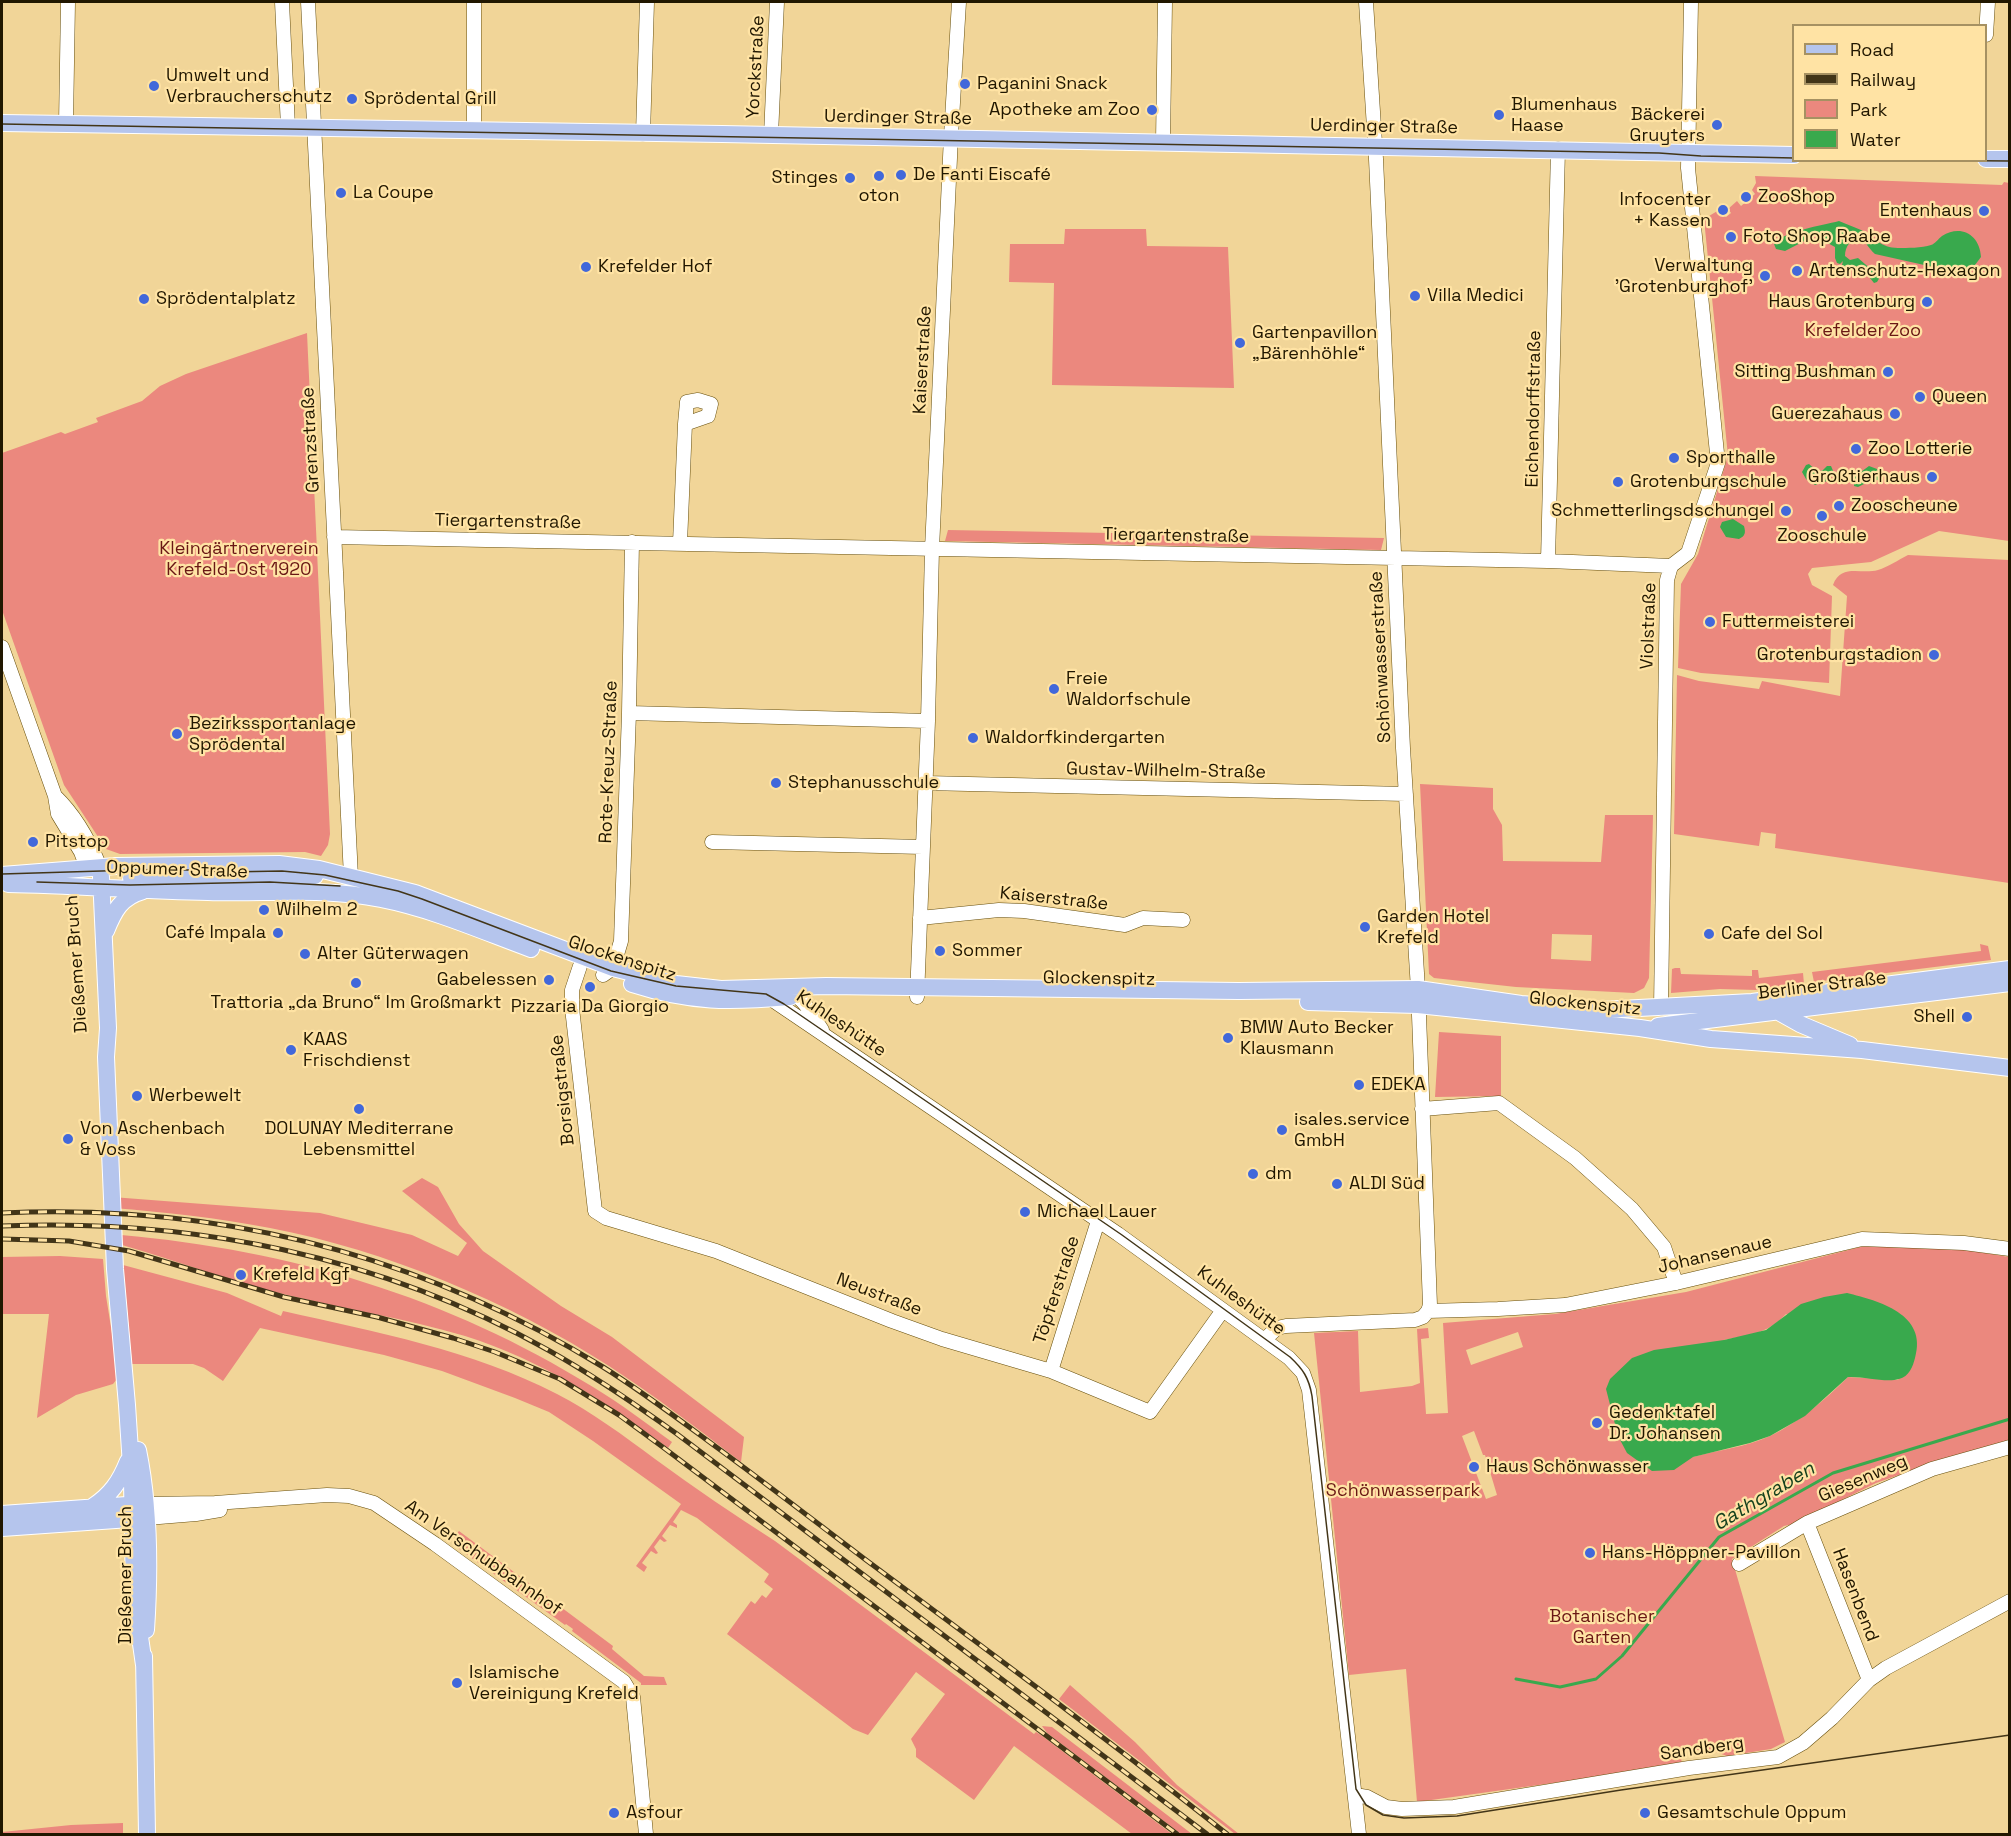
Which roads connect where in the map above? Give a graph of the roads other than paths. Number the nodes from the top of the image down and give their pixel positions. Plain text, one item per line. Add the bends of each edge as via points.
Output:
1 (68, 2) edge
2 (282, 2) edge
3 (308, 2) edge
4 (474, 2) edge
5 (647, 2) edge
6 (777, 2) edge
7 (959, 2) edge
8 (1165, 2) edge
9 (1366, 2) edge
10 (1691, 2) edge
11 (1988, 2) edge
12 (1987, 24) edge
13 (2, 123) edge
14 (66, 124) junction
15 (288, 127) junction
16 (314, 128) junction
17 (474, 130) junction
18 (643, 134) junction
19 (771, 135) junction
20 (951, 139) junction
21 (1163, 142) junction
22 (1376, 146) junction
23 (1558, 149) junction
24 (1688, 152) junction
25 (1792, 155) edge
26 (1987, 159) edge
27 (2010, 159) edge
28 (686, 424) dead end
29 (334, 537) junction
30 (632, 542) junction
31 (680, 543) junction
32 (932, 549) junction
33 (1394, 558) junction
34 (1548, 561) junction
35 (1671, 566) junction
36 (2, 647) edge
37 (629, 713) junction
38 (928, 721) junction
39 (925, 783) junction
40 (1406, 794) junction
41 (712, 842) dead end
42 (923, 847) junction
43 (93, 868) junction
44 (2, 875) edge
45 (347, 882) junction
46 (2, 884) edge
47 (97, 887) junction
48 (150, 890) junction
49 (920, 918) junction
50 (1183, 920) dead end
51 (104, 938) junction
52 (579, 966) junction
53 (2010, 969) edge
54 (608, 972) junction
55 (2010, 983) edge
56 (917, 992) junction
57 (770, 993) junction
58 (799, 996) junction
59 (1418, 997) junction
60 (1752, 1002) junction
61 (1661, 1008) junction
62 (1777, 1011) junction
63 (1640, 1028) junction
64 (825, 1035) junction
65 (1862, 1050) junction
66 (106, 1057) junction
67 (2010, 1068) edge
68 (1422, 1109) junction
69 (596, 1211) joint
70 (1098, 1221) junction
71 (2010, 1249) edge
72 (1676, 1283) junction
73 (1223, 1310) junction
74 (1428, 1311) junction
75 (1264, 1340) junction
76 (1051, 1371) junction
77 (127, 1405) junction
78 (2010, 1447) edge
79 (129, 1457) junction
80 (92, 1507) junction
81 (140, 1511) junction
82 (2, 1514) edge
83 (1807, 1523) junction
84 (2, 1528) edge
85 (1739, 1564) dead end
86 (2010, 1601) edge
87 (1869, 1680) junction
88 (1355, 1795) junction
89 (147, 1831) edge
90 (646, 1834) edge
91 (1359, 1834) edge

1 - 14 street
2 - 15 street
3 - 16 street, Grenzstraße
4 - 17 street
5 - 18 street
6 - 19 street, Yorckstraße
7 - 20 street, Kaiserstraße
8 - 21 street
9 - 22 street, Schönwasserstraße
10 - 24 street, Violstraße
11 - 12 street
13 - 14 main road, Uerdinger Straße
14 - 15 main road, Uerdinger Straße
15 - 16 main road, Uerdinger Straße
16 - 17 main road, Uerdinger Straße
16 - 29 street, Grenzstraße
17 - 18 main road, Uerdinger Straße
18 - 19 main road, Uerdinger Straße
19 - 20 main road, Uerdinger Straße
20 - 21 main road, Uerdinger Straße
20 - 32 street, Kaiserstraße
21 - 22 main road, Uerdinger Straße
22 - 23 main road, Uerdinger Straße
22 - 33 street, Schönwasserstraße
23 - 24 main road, Uerdinger Straße
23 - 34 street, Eichendorffstraße
24 - 25 main road, Uerdinger Straße
24 - 35 street, Violstraße via 1718,463 1688,553
26 - 27 main road
28 - 31 street
29 - 30 street, Tiergartenstraße
29 - 45 street, Grenzstraße
30 - 31 street, Tiergartenstraße
30 - 37 street, Rote-Kreuz-Straße
31 - 32 street, Tiergartenstraße
32 - 33 street, Tiergartenstraße
32 - 38 street, Kaiserstraße
33 - 34 street, Tiergartenstraße
33 - 40 street, Schönwasserstraße
34 - 35 street, Tiergartenstraße
35 - 61 street, Violstraße via 1667,580 1665,657
36 - 43 street via 58,814
37 - 38 street
37 - 54 street, Rote-Kreuz-Straße via 621,941
38 - 39 street, Kaiserstraße
39 - 40 street, Gustav-Wilhelm-Straße
39 - 42 street, Kaiserstraße
40 - 59 street, Schönwasserstraße
41 - 42 street
42 - 49 street, Kaiserstraße
43 - 44 main road, Oppumer Straße
43 - 45 main road, Oppumer Straße via 279,864 302,866
43 - 47 main road, Dießemer Bruch
45 - 47 main road via 123,878
45 - 48 main road, Oppumer Straße via 298,891
45 - 52 main road, Glockenspitz
45 - 54 main road, Glockenspitz via 399,888 436,900
46 - 47 main road, Oppumer Straße
47 - 48 main road, Oppumer Straße
47 - 51 main road, Dießemer Bruch
47 - 66 main road, Dießemer Bruch via 93,904 100,1029
48 - 51 main road via 118,905
49 - 50 street, Kaiserstraße via 999,910 1125,925 1143,918
49 - 56 street, Kaiserstraße
51 - 66 main road, Dießemer Bruch
52 - 54 main road, Glockenspitz
52 - 69 street, Borsigstraße via 572,1008
53 - 60 main road, Berliner Straße
54 - 57 main road, Glockenspitz via 681,998 723,1002
55 - 62 main road, Berliner Straße
56 - 57 main road, Glockenspitz via 825,986
56 - 58 main road, Glockenspitz
56 - 59 main road, Glockenspitz via 1287,1001
57 - 58 main road, Glockenspitz
57 - 64 street, Kuhleshütte
58 - 64 street
59 - 61 main road, Glockenspitz via 1601,1010
59 - 63 main road, Glockenspitz
59 - 68 street, Schönwasserstraße
60 - 61 main road, Berliner Straße
60 - 62 main road, Glockenspitz
62 - 63 main road, Berliner Straße
62 - 65 main road, Glockenspitz
63 - 65 main road, Glockenspitz via 1723,1040
64 - 70 street, Kuhleshütte
65 - 67 main road, Glockenspitz
66 - 77 main road, Dießemer Bruch via 115,1269
68 - 72 street via 1499,1103 1575,1158 1632,1209 1664,1247
68 - 74 street, Schönwasserstraße
69 - 76 street, Neustraße via 606,1218 716,1251 935,1336
70 - 73 street, Kuhleshütte
70 - 76 street, Töpferstraße
71 - 72 street, Johansenaue via 1862,1239
72 - 74 street, Johansenaue via 1565,1305
73 - 75 street, Kuhleshütte
73 - 76 street, Neustraße via 1150,1412
74 - 75 street, Johansenaue via 1415,1320 1286,1326 1277,1328
75 - 88 street, Kuhleshütte via 1298,1366 1309,1390
77 - 79 main road, Dießemer Bruch
77 - 81 main road, Dießemer Bruch via 144,1477
78 - 83 street, Giesenweg via 1932,1469
79 - 80 main road via 116,1486
79 - 81 main road, Dießemer Bruch
80 - 81 main road
80 - 82 main road
81 - 84 main road
81 - 89 main road, Dießemer Bruch via 134,1595 144,1665
81 - 90 street, Am Verschubbahnhof via 196,1514 293,1498 349,1496 374,1503 624,1682 633,1696
83 - 85 street, Giesenweg
83 - 87 street, Hasenbend
86 - 87 street, Sandberg
87 - 88 street, Sandberg via 1803,1743 1778,1757 1454,1807 1402,1809
88 - 91 street, Kuhleshütte

